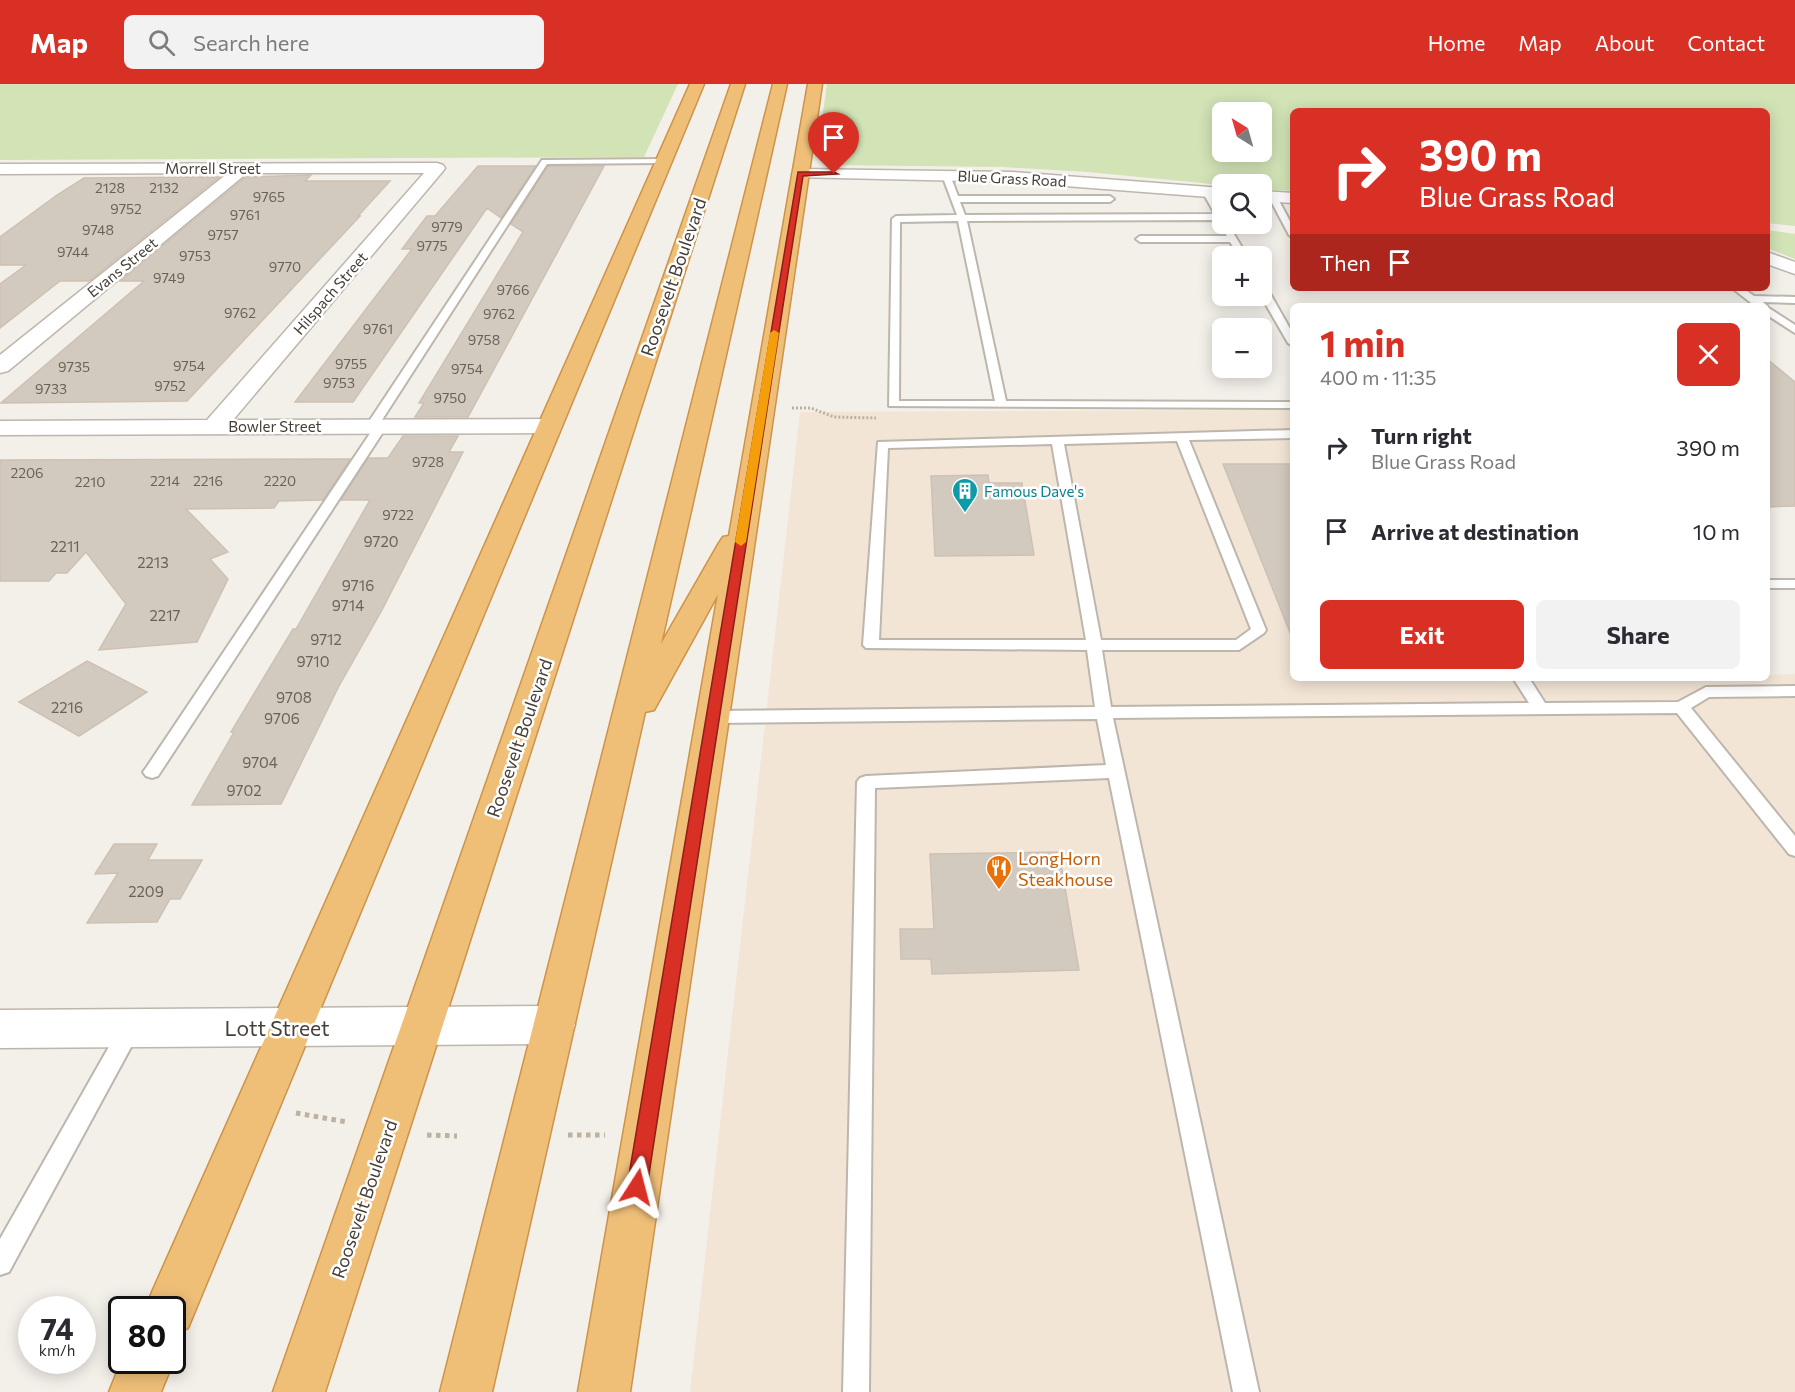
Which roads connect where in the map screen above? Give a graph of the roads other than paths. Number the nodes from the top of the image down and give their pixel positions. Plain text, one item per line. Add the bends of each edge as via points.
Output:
1 (697, 84) edge
2 (738, 84) edge
3 (780, 84) edge
4 (814, 84) edge
5 (663, 161) junction
6 (244, 168) junction
7 (426, 168) joint
8 (0, 169) edge
9 (800, 174) junction
10 (946, 175) junction
11 (1212, 192) edge
12 (1272, 196) edge
13 (1290, 198) edge
14 (955, 199) junction
15 (1110, 199) dead end
16 (1272, 204) edge
17 (962, 218) junction
18 (1212, 220) edge
19 (1290, 230) edge
20 (1231, 234) edge
21 (1233, 238) junction
22 (1140, 239) dead end
23 (1237, 246) edge
24 (1770, 259) edge
25 (1795, 268) edge
26 (1741, 291) edge
27 (1752, 299) junction
28 (1795, 300) edge
29 (1758, 303) edge
30 (1272, 306) edge
31 (1770, 312) edge
32 (1795, 330) edge
33 (1290, 338) edge
34 (0, 366) edge
35 (1001, 404) junction
36 (1290, 405) edge
37 (215, 426) junction
38 (376, 426) junction
39 (550, 426) junction
40 (0, 428) edge
41 (1290, 434) edge
42 (1182, 437) junction
43 (1057, 441) junction
44 (744, 523) junction
45 (1770, 584) edge
46 (1795, 584) edge
47 (1094, 645) junction
48 (1523, 681) edge
49 (1795, 691) edge
50 (1681, 707) junction
51 (1540, 708) junction
52 (1104, 712) junction
53 (711, 717) junction
54 (623, 738) junction
55 (1117, 771) junction
56 (152, 772) dead end
57 (1795, 849) edge
58 (554, 1025) junction
59 (291, 1027) junction
60 (422, 1027) junction
61 (130, 1028) junction
62 (0, 1029) edge
63 (0, 1263) edge
64 (176, 1296) edge
65 (142, 1374) edge
66 (135, 1392) edge
67 (299, 1392) edge
68 (466, 1392) edge
69 (604, 1392) edge
70 (856, 1392) edge
71 (1246, 1392) edge

1 - 5 highway
2 - 60 highway, Roosevelt Boulevard
3 - 54 highway
4 - 9 highway
5 - 38 lane via 545,162
5 - 39 highway
6 - 7 street, Morrell Street
6 - 8 street, Morrell Street
6 - 34 street, Evans Street
7 - 37 street, Hilspach Street via 437,168
9 - 10 street, Blue Grass Road
9 - 44 highway
10 - 11 street, Blue Grass Road
10 - 14 lane
12 - 13 street
14 - 15 lane
14 - 17 lane
16 - 19 lane
17 - 18 lane
17 - 35 lane
17 - 35 lane via 896,219 892,404
20 - 21 lane
21 - 22 lane
21 - 23 lane
24 - 25 street
26 - 27 lane
27 - 28 lane
27 - 29 lane
30 - 33 lane
31 - 32 lane
35 - 36 lane
37 - 38 street, Bowler Street
37 - 40 street, Bowler Street
38 - 39 street, Bowler Street
38 - 56 lane
39 - 59 highway
41 - 42 lane
42 - 43 lane
42 - 47 lane via 1258,630 1239,645
43 - 47 lane
43 - 47 lane via 882,445 871,645
44 - 53 highway
44 - 54 highway
45 - 46 lane
47 - 52 lane
48 - 51 lane
49 - 50 lane via 1706,692
50 - 51 lane
50 - 57 lane
51 - 52 lane
52 - 53 lane
52 - 55 lane
53 - 69 highway
54 - 58 highway
55 - 70 lane via 866,782
55 - 71 lane
58 - 60 street, Lott Street
58 - 68 highway
59 - 60 street, Lott Street
59 - 61 street, Lott Street
59 - 64 highway
60 - 67 highway, Roosevelt Boulevard
61 - 62 street, Lott Street
61 - 63 lane
65 - 66 highway

